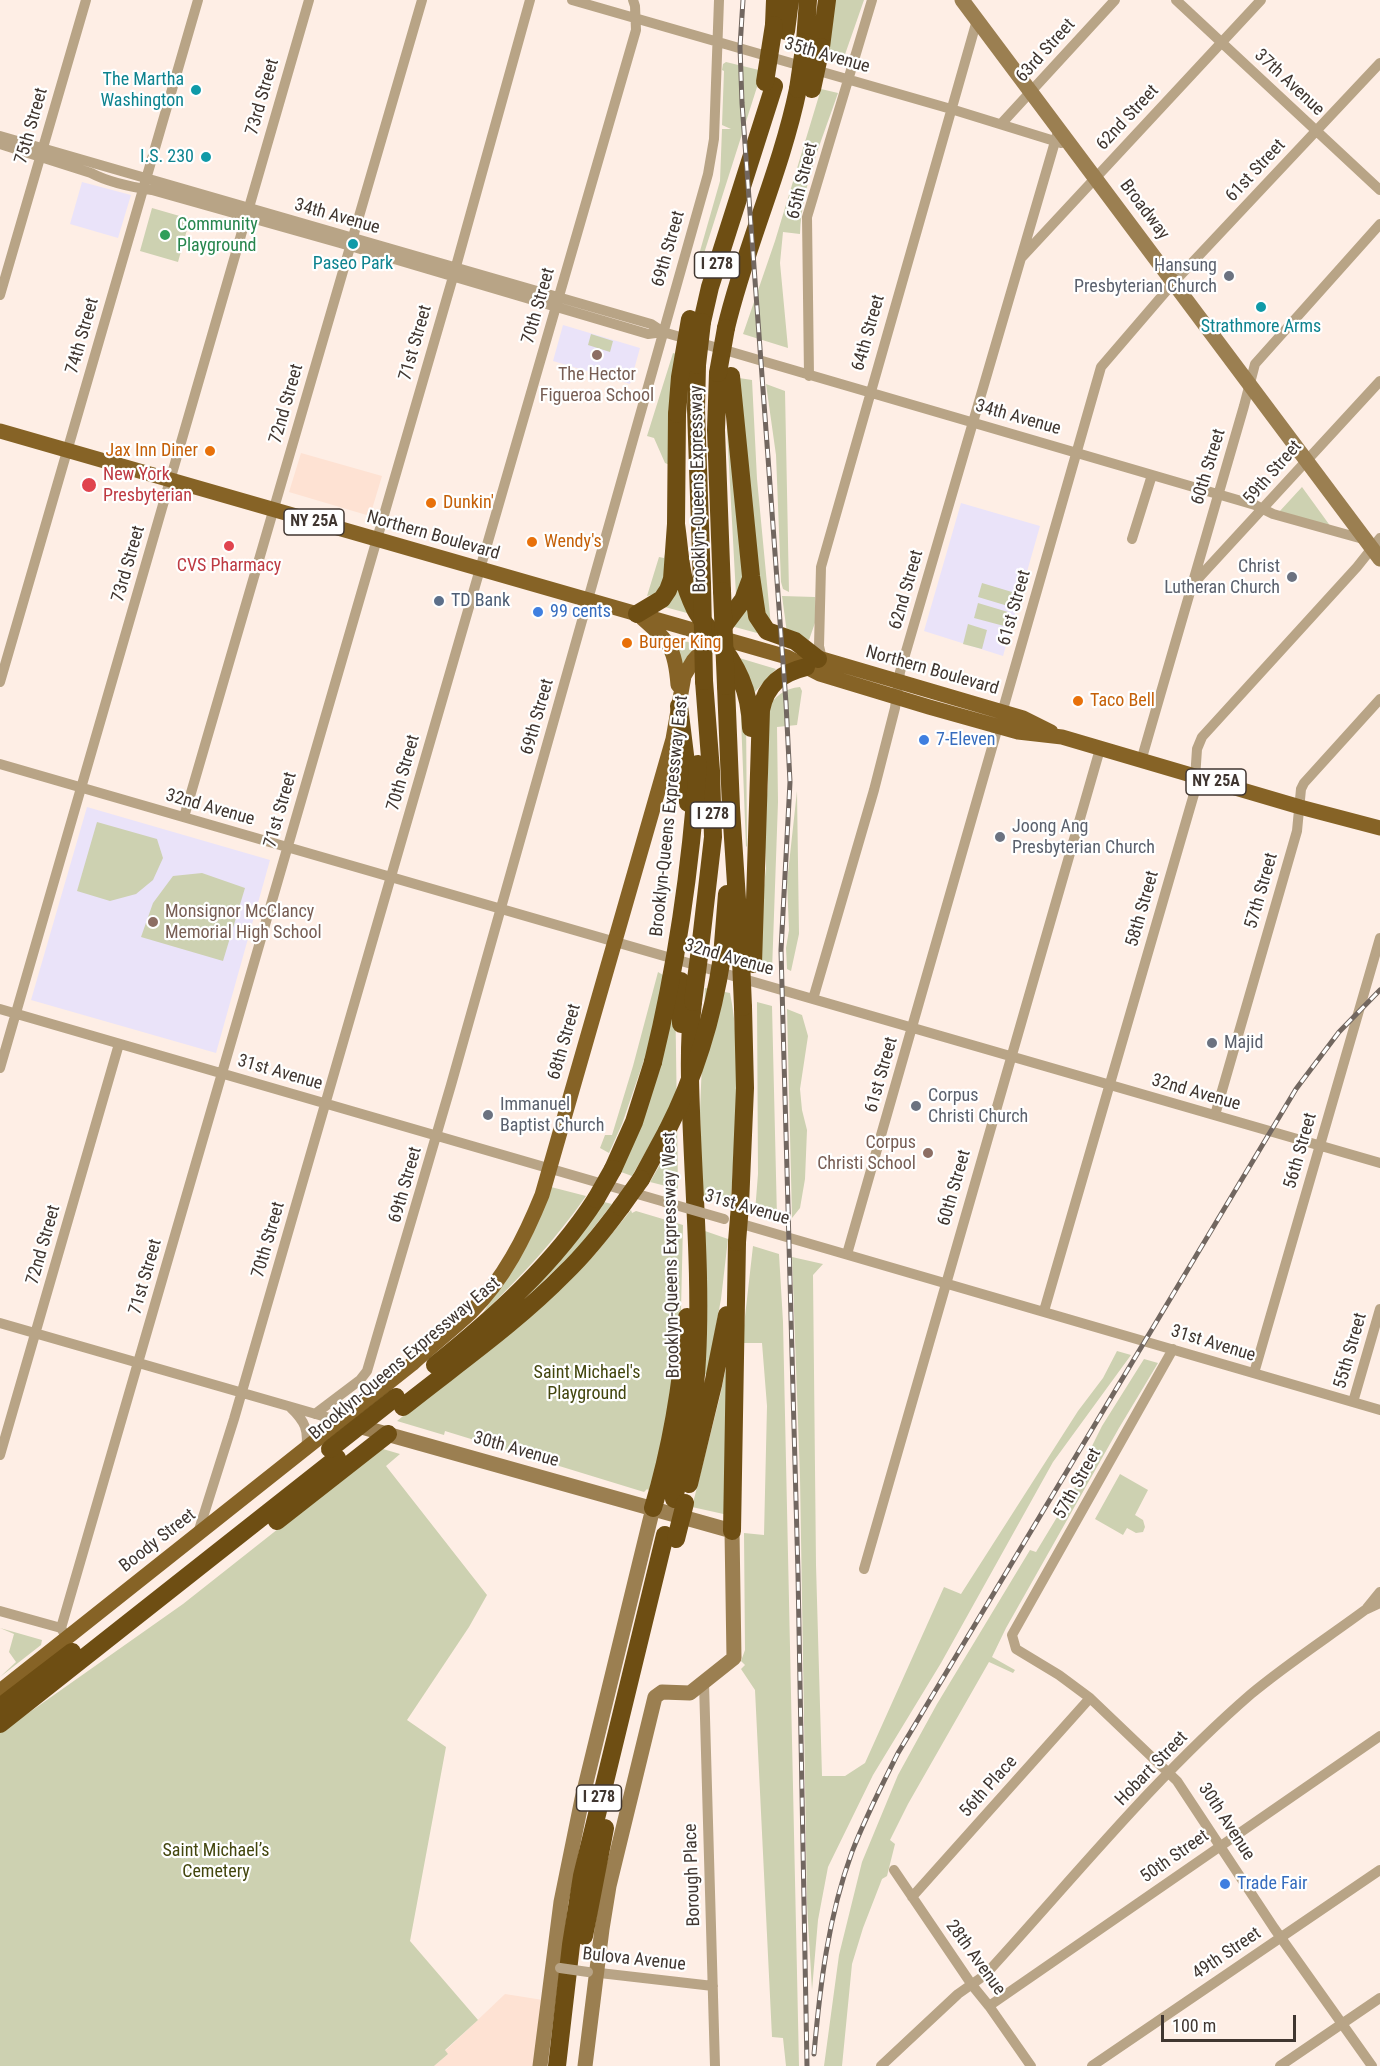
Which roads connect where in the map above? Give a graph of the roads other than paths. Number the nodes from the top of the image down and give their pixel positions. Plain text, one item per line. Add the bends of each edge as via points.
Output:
1 (86, 0) edge
2 (198, 0) edge
3 (309, 0) edge
4 (422, 0) edge
5 (530, 0) edge
6 (572, 0) edge
7 (633, 0) edge
8 (719, 0) edge
9 (775, 0) edge
10 (790, 0) edge
11 (808, 0) edge
12 (827, 0) edge
13 (872, 0) edge
14 (1115, 0) edge
15 (1176, 0) edge
16 (1261, 0) edge
17 (966, 2) edge
18 (636, 19) junction
19 (977, 20) junction
20 (780, 28) junction
21 (1221, 42) junction
22 (719, 43) junction
23 (813, 45) junction
24 (1380, 63) edge
25 (848, 79) junction
26 (1031, 91) junction
27 (951, 109) junction
28 (1001, 124) junction
29 (1317, 131) junction
30 (1057, 135) junction
31 (0, 136) edge
32 (0, 144) edge
33 (41, 153) junction
34 (1095, 177) junction
35 (144, 183) junction
36 (1380, 190) edge
37 (247, 213) junction
38 (1380, 224) edge
39 (351, 242) junction
40 (1019, 260) junction
41 (454, 272) junction
42 (1174, 282) junction
43 (0, 295) edge
44 (557, 302) junction
45 (696, 320) junction
46 (663, 332) junction
47 (725, 375) junction
48 (809, 376) junction
49 (1380, 381) edge
50 (1249, 384) junction
51 (869, 393) junction
52 (973, 422) junction
53 (0, 431) edge
54 (67, 450) junction
55 (1075, 453) junction
56 (1306, 462) junction
57 (1152, 475) junction
58 (170, 480) junction
59 (1218, 494) junction
60 (273, 510) junction
61 (1264, 510) junction
62 (676, 524) junction
63 (1132, 539) dead end
64 (376, 540) junction
65 (1374, 546) edge
66 (480, 569) junction
67 (751, 576) junction
68 (1191, 587) junction
69 (588, 600) junction
70 (638, 614) junction
71 (716, 637) junction
72 (816, 662) junction
73 (704, 681) junction
74 (0, 682) edge
75 (898, 690) junction
76 (1380, 699) edge
77 (679, 706) junction
78 (1000, 719) junction
79 (1100, 749) junction
80 (1141, 760) junction
81 (0, 764) edge
82 (1194, 776) junction
83 (757, 783) junction
84 (81, 788) junction
85 (1300, 807) junction
86 (731, 808) junction
87 (184, 817) junction
88 (1380, 828) edge
89 (287, 847) junction
90 (391, 877) junction
91 (684, 904) junction
92 (501, 909) junction
93 (1380, 938) edge
94 (614, 942) junction
95 (747, 962) junction
96 (813, 999) junction
97 (0, 1010) edge
98 (16, 1014) junction
99 (913, 1028) junction
100 (119, 1044) junction
101 (1010, 1056) junction
102 (0, 1068) edge
103 (222, 1074) junction
104 (1110, 1085) junction
105 (326, 1103) junction
106 (691, 1112) junction
107 (1215, 1115) junction
108 (437, 1136) junction
109 (1320, 1146) junction
110 (1380, 1163) edge
111 (550, 1169) junction
112 (696, 1234) junction
113 (737, 1242) junction
114 (847, 1254) junction
115 (945, 1283) junction
116 (1380, 1309) edge
117 (1044, 1311) junction
118 (0, 1323) edge
119 (35, 1333) junction
120 (1173, 1349) junction
121 (138, 1363) junction
122 (1254, 1373) junction
123 (242, 1393) junction
124 (399, 1402) junction
125 (1353, 1402) junction
126 (288, 1406) junction
127 (1380, 1410) edge
128 (315, 1414) junction
129 (340, 1421) junction
130 (388, 1434) junction
131 (306, 1449) junction
132 (333, 1454) junction
133 (0, 1455) edge
134 (679, 1501) junction
135 (653, 1508) junction
136 (732, 1531) junction
137 (198, 1534) junction
138 (670, 1537) junction
139 (864, 1569) dead end
140 (1380, 1592) edge
141 (1380, 1598) edge
142 (1380, 1603) edge
143 (1365, 1610) junction
144 (0, 1611) edge
145 (64, 1632) junction
146 (1012, 1635) joint
147 (54, 1682) junction
148 (704, 1683) junction
149 (0, 1691) edge
150 (1090, 1698) junction
151 (0, 1707) edge
152 (0, 1724) edge
153 (1380, 1736) edge
154 (1168, 1773) junction
155 (1219, 1847) junction
156 (894, 1870) dead end
157 (1380, 1870) edge
158 (912, 1897) junction
159 (1281, 1937) junction
160 (556, 1968) junction
161 (592, 1972) junction
162 (972, 1984) junction
163 (713, 1986) junction
164 (1380, 1998) edge
165 (989, 2006) junction
166 (1342, 2024) junction
167 (540, 2066) edge
168 (557, 2066) edge
169 (569, 2066) edge
170 (585, 2066) edge
171 (715, 2066) edge
172 (881, 2066) edge
173 (1031, 2066) edge
174 (1092, 2066) edge
175 (1280, 2066) edge
176 (1372, 2066) edge

1 - 33 street, 75th Street
2 - 35 street, 74th Street
3 - 37 street, 73rd Street
4 - 39 street, 72nd Street
5 - 41 street, 71st Street
6 - 18 street, 35th Avenue
7 - 18 street, 70th Street
8 - 22 street, 69th Street
9 - 20 highway
10 - 20 highway
11 - 23 highway, I 278
12 - 23 highway
13 - 25 street, 65th Street
14 - 26 street, 63rd Street
15 - 21 street, 37th Avenue
16 - 21 street, 62nd Street
17 - 19 street, Broadway
18 - 22 street, 35th Avenue
18 - 44 street, 70th Street
19 - 26 street, Broadway
19 - 27 street, 64th Street
20 - 45 highway via 763,122 735,210 709,259
21 - 29 street, 37th Avenue
21 - 34 street, 62nd Street
22 - 25 street, 35th Avenue
22 - 46 street, 69th Street via 712,152
23 - 47 highway, I 278, bridge via 805,89 747,257
24 - 29 street, 61st Street
25 - 27 street, 35th Avenue
25 - 48 street, 65th Street via 807,217
26 - 28 street, 63rd Street
26 - 30 street, Broadway
27 - 28 street, 35th Avenue
27 - 51 street, 64th Street
28 - 30 street, 35th Avenue
29 - 36 street, 37th Avenue
29 - 42 street, 61st Street
30 - 34 street, Broadway via 1073,147
30 - 40 street, 62nd Street
31 - 33 street, 34th Avenue
32 - 33 street, 34th Avenue
33 - 35 street, 34th Avenue
33 - 43 street, 75th Street
34 - 40 street, 62nd Street
34 - 42 street, Broadway
35 - 37 street, 34th Avenue
35 - 54 street, 74th Street
37 - 39 street, 34th Avenue
37 - 58 street, 73rd Street
38 - 50 street, 60th Street via 1255,364
39 - 41 street, 34th Avenue
39 - 60 street, 72nd Street
40 - 52 street, 62nd Street
41 - 44 street, 34th Avenue
41 - 64 street, 71st Street
42 - 50 street, Broadway
42 - 55 street, 61st Street via 1101,367
44 - 46 street, 34th Avenue via 648,334
44 - 66 street, 70th Street
45 - 62 highway, bridge via 681,369
45 - 73 highway, Brooklyn-Queens Expressway / I 278, bridge
46 - 48 street, 34th Avenue
46 - 69 street, 69th Street
47 - 67 highway
47 - 86 highway, Brooklyn-Queens Expressway / I 278, bridge via 716,430
48 - 51 street, 34th Avenue
49 - 56 street, 59th Street
50 - 56 street, Broadway
50 - 59 street, 60th Street
51 - 52 street, 34th Avenue
51 - 72 street, 64th Street via 821,567
52 - 55 street, 34th Avenue
52 - 75 street, 62nd Street
53 - 54 main road, Northern Boulevard / NY 25A
54 - 58 main road, Northern Boulevard / NY 25A
54 - 74 street, 74th Street
55 - 57 street, 34th Avenue
55 - 78 street, 61st Street
56 - 61 street, 59th Street
56 - 65 street, Broadway
57 - 59 street, 34th Avenue
57 - 63 street
58 - 60 main road, Northern Boulevard / NY 25A
58 - 84 street, 73rd Street
59 - 61 street, 34th Avenue
59 - 68 street, 60th Street
60 - 64 main road, Northern Boulevard / NY 25A
60 - 87 street, 72nd Street
61 - 65 street, 34th Avenue
61 - 68 street, 59th Street
62 - 70 highway via 668,590 657,603
62 - 71 highway via 685,586 696,612
64 - 66 main road, Northern Boulevard / NY 25A
64 - 89 street, 71st Street
65 - 82 street, 58th Street via 1202,737
66 - 69 main road, Northern Boulevard / NY 25A
66 - 90 street, 70th Street
67 - 71 highway via 743,600
67 - 72 highway via 763,627 771,634 795,641
68 - 80 street, 60th Street
69 - 70 main road, Northern Boulevard
69 - 92 street, 69th Street
70 - 71 main road, Northern Boulevard
70 - 77 main road via 673,649
71 - 72 main road, Northern Boulevard / NY 25A
71 - 77 main road via 686,671
71 - 83 highway via 737,668 746,691
72 - 75 main road, Northern Boulevard / NY 25A via 820,674
72 - 83 highway via 780,676 765,696
73 - 91 highway, Brooklyn-Queens Expressway East, bridge
73 - 106 highway, Brooklyn-Queens Expressway West / I 278, bridge via 713,837 693,1002
75 - 78 main road, Northern Boulevard / NY 25A
75 - 96 street, 62nd Street via 874,790
76 - 85 street, 57th Street via 1304,783
77 - 91 highway via 689,792
77 - 94 main road, 68th Street via 674,739
78 - 79 main road, Northern Boulevard / NY 25A via 1018,732 1062,737
78 - 99 street, 61st Street
79 - 80 main road, Northern Boulevard / NY 25A
79 - 101 street, 60th Street
80 - 82 main road, Northern Boulevard / NY 25A
81 - 84 street, 32nd Avenue
82 - 85 main road, Northern Boulevard / NY 25A
82 - 104 street, 58th Street via 1194,794
83 - 95 highway
84 - 87 street, 32nd Avenue
84 - 98 street, 73rd Street
85 - 88 main road, Northern Boulevard / NY 25A
85 - 107 street, 57th Street via 1297,831
86 - 95 highway, Brooklyn-Queens Expressway West / I 278
86 - 124 highway, Brooklyn-Queens Expressway East, bridge via 727,907 714,1002 702,1046 668,1131 621,1207 552,1286 515,1318
87 - 89 street, 32nd Avenue
89 - 90 street, 32nd Avenue
89 - 103 street, 71st Street
90 - 92 street, 32nd Avenue
90 - 105 street, 70th Street
91 - 106 highway via 682,1053
91 - 124 highway, Brooklyn-Queens Expressway East, bridge via 653,1062 634,1122 596,1199 563,1245 507,1304
92 - 94 street, 32nd Avenue
92 - 108 street, 69th Street
93 - 109 street, 56th Street
94 - 96 street, 32nd Avenue
94 - 111 main road, 68th Street
95 - 113 highway, Brooklyn-Queens Expressway West / I 278, bridge
96 - 99 street, 32nd Avenue
97 - 98 street, 31st Avenue
98 - 100 street, 31st Avenue
98 - 102 street, 73rd Street
99 - 101 street, 32nd Avenue
99 - 114 street, 61st Street
100 - 103 street, 31st Avenue
100 - 119 street, 72nd Street
101 - 104 street, 32nd Avenue
101 - 115 street, 60th Street
103 - 105 street, 31st Avenue
103 - 121 street, 71st Street
104 - 107 street, 32nd Avenue
104 - 117 street, 58th Street
105 - 108 street, 31st Avenue
105 - 123 street, 70th Street
106 - 112 highway, Brooklyn-Queens Expressway West / I 278
107 - 109 street, 32nd Avenue
108 - 111 street, 31st Avenue
108 - 128 street, 69th Street via 368,1371
109 - 110 street, 32nd Avenue
109 - 122 street, 56th Street
111 - 114 street, 31st Avenue, bridge
111 - 129 main road, 68th Street via 520,1246 488,1292 471,1312
112 - 134 highway, Brooklyn-Queens Expressway West / I 278 via 696,1376
112 - 135 highway via 678,1402
113 - 134 highway, Brooklyn-Queens Expressway West / I 278 via 720,1353
113 - 136 highway
114 - 115 street, 31st Avenue
115 - 117 street, 31st Avenue
115 - 139 street, 60th Street
116 - 125 street, 55th Street
117 - 120 street, 31st Avenue
118 - 119 street, 30th Avenue
119 - 121 street, 30th Avenue
119 - 133 street, 72nd Street
120 - 122 street, 31st Avenue
120 - 146 street, 57th Street
121 - 123 street, 30th Avenue
121 - 145 street, 71st Street
122 - 125 street, 31st Avenue
123 - 126 street, 30th Avenue
123 - 137 street, 70th Street
124 - 132 highway, Brooklyn-Queens Expressway East
125 - 127 street, 31st Avenue
126 - 128 street, 30th Avenue
126 - 131 street via 308,1432
128 - 129 street, 30th Avenue
129 - 130 street, 30th Avenue
129 - 131 main road, Boody Street
130 - 135 street, 30th Avenue
130 - 147 highway via 171,1604
131 - 137 main road, Boody Street
132 - 147 highway, Brooklyn-Queens Expressway East
132 - 151 highway, Brooklyn-Queens Expressway East
134 - 138 highway, Brooklyn-Queens Expressway West / I 278, bridge
135 - 136 street, 30th Avenue
135 - 160 street via 582,1799 561,1902
136 - 148 street via 734,1658
137 - 145 main road, Boody Street
138 - 168 highway, Brooklyn-Queens Expressway West / I 278 via 585,1860
138 - 169 highway, Brooklyn-Queens Expressway West / I 278 via 594,1877
140 - 143 street
141 - 143 street
142 - 143 street, Hobart Street
143 - 154 street, Hobart Street via 1249,1696
144 - 145 street
145 - 149 main road, Boody Street
146 - 150 street, 30th Avenue via 1016,1649
147 - 152 highway, Brooklyn-Queens Expressway East
148 - 161 street via 690,1693 658,1693 655,1697
148 - 163 street, Borough Place
150 - 154 street, 30th Avenue
150 - 158 street, 56th Place
153 - 155 street, 50th Street
154 - 155 street, 30th Avenue
154 - 162 street, Hobart Street via 985,1975
155 - 159 street, 30th Avenue
155 - 165 street, 50th Street
156 - 158 street, 28th Avenue
157 - 159 street, 49th Street
158 - 162 street, 28th Avenue
159 - 166 street, 30th Avenue
159 - 174 street, 49th Street
160 - 161 street, Bulova Avenue, bridge
160 - 167 street
161 - 163 street, Bulova Avenue
161 - 170 street
162 - 165 street, 28th Avenue
162 - 172 street
163 - 171 street, Borough Place
164 - 166 street
165 - 173 street, 28th Avenue
166 - 175 street
166 - 176 street, 30th Avenue

